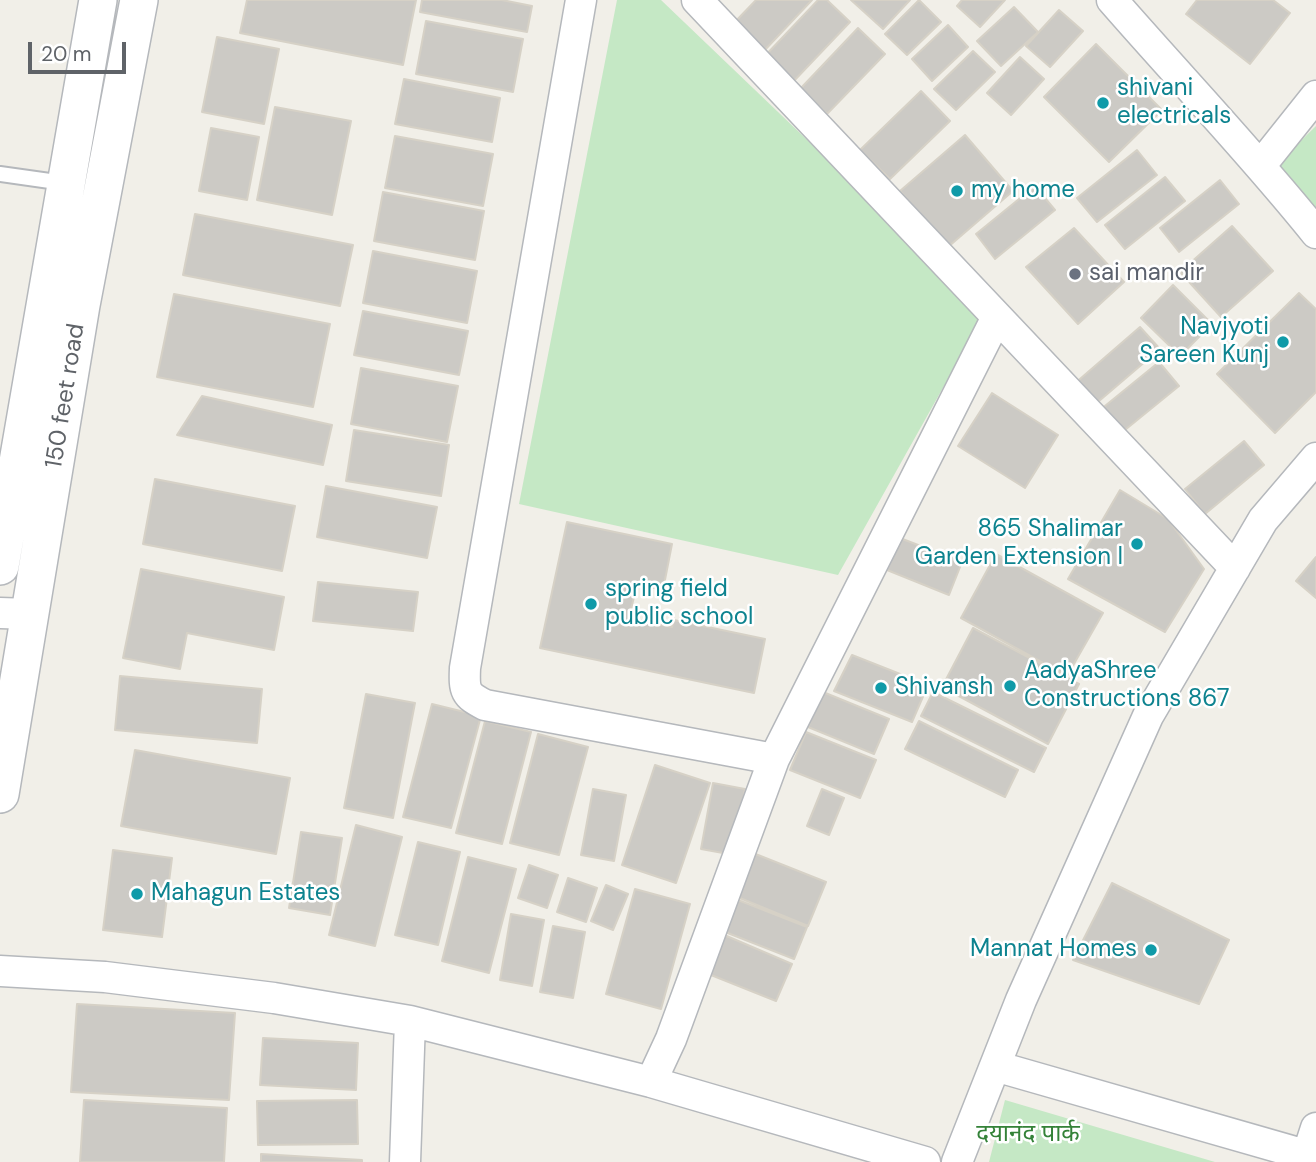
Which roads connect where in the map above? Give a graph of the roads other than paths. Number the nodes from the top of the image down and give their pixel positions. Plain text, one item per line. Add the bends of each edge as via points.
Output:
1 (98, 0) edge
2 (139, 0) edge
3 (581, 0) edge
4 (697, 0) edge
5 (1112, 0) edge
6 (1316, 96) edge
7 (1261, 165) junction
8 (0, 174) edge
9 (66, 183) junction
10 (1316, 233) edge
11 (997, 317) junction
12 (1316, 458) edge
13 (0, 566) edge
14 (1235, 568) junction
15 (15, 613) edge
16 (774, 760) junction
17 (0, 794) edge
18 (0, 971) edge
19 (410, 1021) junction
20 (995, 1066) junction
21 (652, 1082) junction
22 (1311, 1151) edge
23 (405, 1162) edge
24 (925, 1162) edge
25 (957, 1162) edge

1 - 9 street, 150 feet road
2 - 15 street, 150 feet road via 81,305
3 - 16 street via 464,685 469,697 485,705
4 - 11 street
5 - 7 street
6 - 7 street
7 - 10 street
8 - 9 lane
9 - 13 street, 150 feet road
11 - 14 street
11 - 16 street
12 - 14 street via 1263,520
14 - 20 street via 1148,716
15 - 17 street, 150 feet road
16 - 21 street
18 - 19 street via 144,982
19 - 21 street
19 - 23 street
20 - 22 street
20 - 25 street
21 - 24 street

